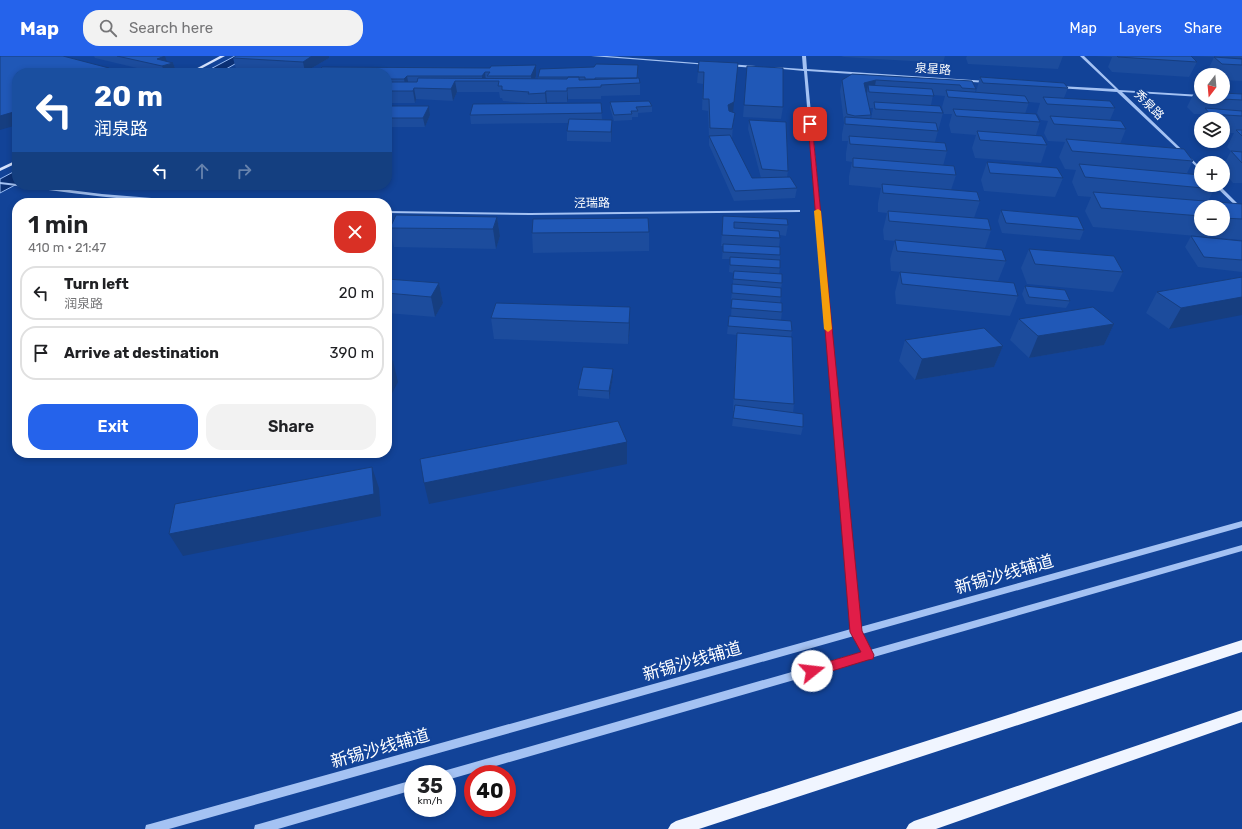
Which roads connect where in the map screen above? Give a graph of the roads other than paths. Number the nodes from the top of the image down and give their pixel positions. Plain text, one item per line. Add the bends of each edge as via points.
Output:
1 (223, 56) edge
2 (593, 56) edge
3 (804, 56) edge
4 (1082, 56) edge
5 (711, 64) edge
6 (726, 65) edge
7 (758, 67) edge
8 (200, 68) edge
9 (766, 68) edge
10 (805, 70) junction
11 (994, 83) edge
12 (1058, 87) edge
13 (1120, 91) junction
14 (1194, 96) edge
15 (1194, 163) edge
16 (12, 164) edge
17 (0, 170) edge
18 (0, 183) edge
19 (12, 185) edge
20 (56, 190) edge
21 (1223, 192) edge
22 (139, 198) edge
23 (798, 211) dead end
24 (1242, 211) edge
25 (392, 212) edge
26 (1242, 524) edge
27 (1242, 548) edge
28 (856, 632) junction
29 (1242, 646) edge
30 (868, 655) junction
31 (1242, 716) edge
32 (456, 773) edge
33 (404, 788) edge
34 (150, 829) edge
35 (259, 829) edge
36 (676, 829) edge
37 (914, 829) edge

1 - 8 main road
2 - 5 street
3 - 10 street
4 - 13 street, 秀泉路
6 - 7 street
9 - 10 street, 泉星路
10 - 11 street, 泉星路
10 - 28 street
12 - 13 street
13 - 14 street
13 - 15 street, 秀泉路
16 - 17 main road
18 - 19 street
20 - 22 street
21 - 24 street
23 - 25 street, 泾瑞路 via 530,214
26 - 28 street, 新锡沙线辅道
27 - 30 street
28 - 30 street
28 - 34 street, 新锡沙线辅道
29 - 36 main road
30 - 32 street
31 - 37 main road
33 - 35 street

